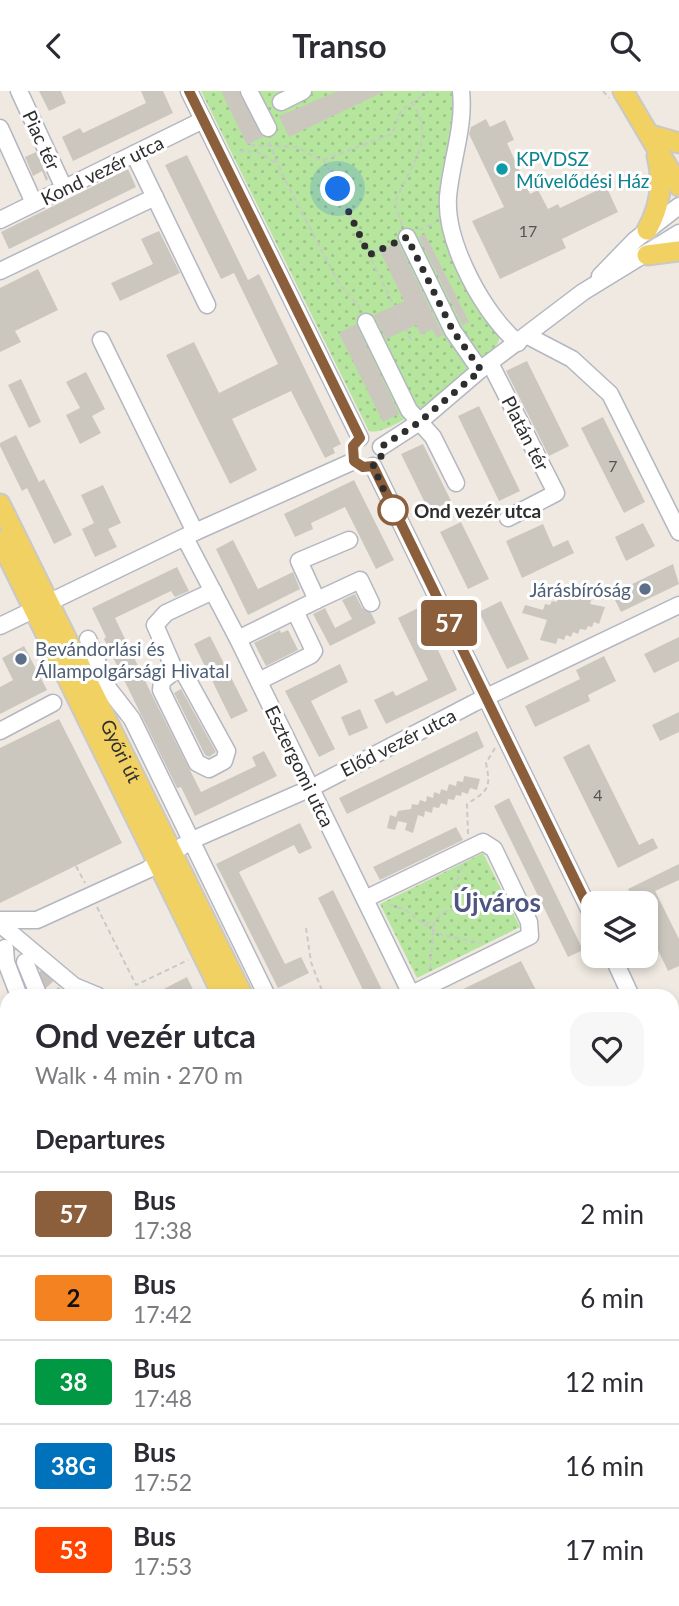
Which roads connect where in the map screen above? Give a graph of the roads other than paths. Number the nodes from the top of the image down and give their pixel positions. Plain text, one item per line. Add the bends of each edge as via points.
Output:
1 (19, 91) edge
2 (189, 91) edge
3 (249, 91) edge
4 (461, 91) edge
5 (623, 91) edge
6 (203, 120) junction
7 (0, 128) edge
8 (267, 132) road end
9 (651, 135) junction
10 (679, 143) edge
11 (134, 154) junction
12 (679, 186) edge
13 (64, 188) junction
14 (155, 197) junction
15 (34, 203) junction
16 (679, 206) edge
17 (0, 220) edge
18 (647, 230) junction
19 (679, 233) edge
20 (407, 237) road end
21 (679, 251) edge
22 (647, 255) junction
23 (0, 271) edge
24 (583, 292) junction
25 (207, 305) dead end
26 (366, 322) road end
27 (101, 340) dead end
28 (523, 340) junction
29 (485, 366) junction
30 (418, 423) junction
31 (360, 438) junction
32 (381, 447) junction
33 (354, 461) junction
34 (373, 466) junction
35 (456, 483) dead end
36 (0, 504) edge
37 (508, 518) dead end
38 (679, 532) edge
39 (190, 535) junction
40 (0, 540) edge
41 (349, 540) dead end
42 (213, 591) junction
43 (317, 600) junction
44 (371, 603) dead end
45 (42, 605) junction
46 (679, 605) edge
47 (295, 611) junction
48 (0, 626) edge
49 (88, 639) dead end
50 (238, 639) junction
51 (175, 671) junction
52 (259, 681) junction
53 (487, 698) junction
54 (54, 703) dead end
55 (0, 731) edge
56 (311, 788) junction
57 (190, 841) junction
58 (163, 857) junction
59 (581, 892) edge
60 (368, 897) junction
61 (0, 922) edge
62 (5, 948) dead end
63 (25, 962) dead end
64 (618, 968) edge
65 (16, 989) edge
66 (36, 989) edge
67 (81, 989) edge
68 (220, 989) edge
69 (239, 989) edge
70 (264, 989) edge
71 (409, 989) edge
72 (424, 989) edge
73 (628, 989) edge

1 - 13 street, Piac tér
2 - 6 street
3 - 8 street
4 - 28 street via 461,123 448,199 451,229 494,320
5 - 9 main road
6 - 11 street, Kond vezér utca
6 - 31 street
7 - 15 street, Piac tér
9 - 10 main road
9 - 12 main road
9 - 18 main road via 662,176
11 - 13 street, Kond vezér utca
11 - 14 street
13 - 15 street, Kond vezér utca
14 - 23 street
14 - 25 street
15 - 17 street, Kond vezér utca
16 - 18 street
18 - 24 street
19 - 22 street
20 - 29 street via 453,331
21 - 22 main road
22 - 24 street
24 - 28 street
26 - 30 street
27 - 39 street, Esztergomi utca
28 - 29 street
28 - 38 street via 572,359 602,384 625,419
29 - 30 street
29 - 37 street, Platán tér via 556,493
30 - 32 street
30 - 35 street via 433,437
31 - 32 street via 370,437
31 - 33 street via 353,446
32 - 34 street via 381,458
33 - 34 street via 363,467
33 - 39 street
34 - 53 street
36 - 45 main road, Győri út
39 - 42 street, Esztergomi utca
39 - 45 street
40 - 45 main road, Győri út
41 - 43 street via 299,561
42 - 50 street, Esztergomi utca
42 - 51 street via 157,621 157,632
43 - 44 street via 360,580
43 - 47 street
45 - 48 street
45 - 58 main road, Győri út via 114,769
46 - 53 street, Előd vezér utca
47 - 50 street
47 - 52 street via 314,651
49 - 57 street, Győri út via 108,688 132,719
50 - 52 street, Esztergomi utca
51 - 51 street via 184,673 196,690 227,751 224,761 209,769 197,763 161,690 162,681
52 - 56 street, Esztergomi utca
53 - 56 street, Előd vezér utca
53 - 59 street
54 - 55 street
56 - 57 street, Előd vezér utca
56 - 60 street, Esztergomi utca
57 - 58 street, Előd vezér utca
57 - 70 street, Győri út
58 - 61 street, Előd vezér utca via 37,920
58 - 68 main road, Győri út
58 - 69 main road, Győri út
60 - 71 street, Esztergomi utca
60 - 72 street via 488,843 531,928 530,936
61 - 67 street
62 - 65 street
63 - 66 street
64 - 73 street

